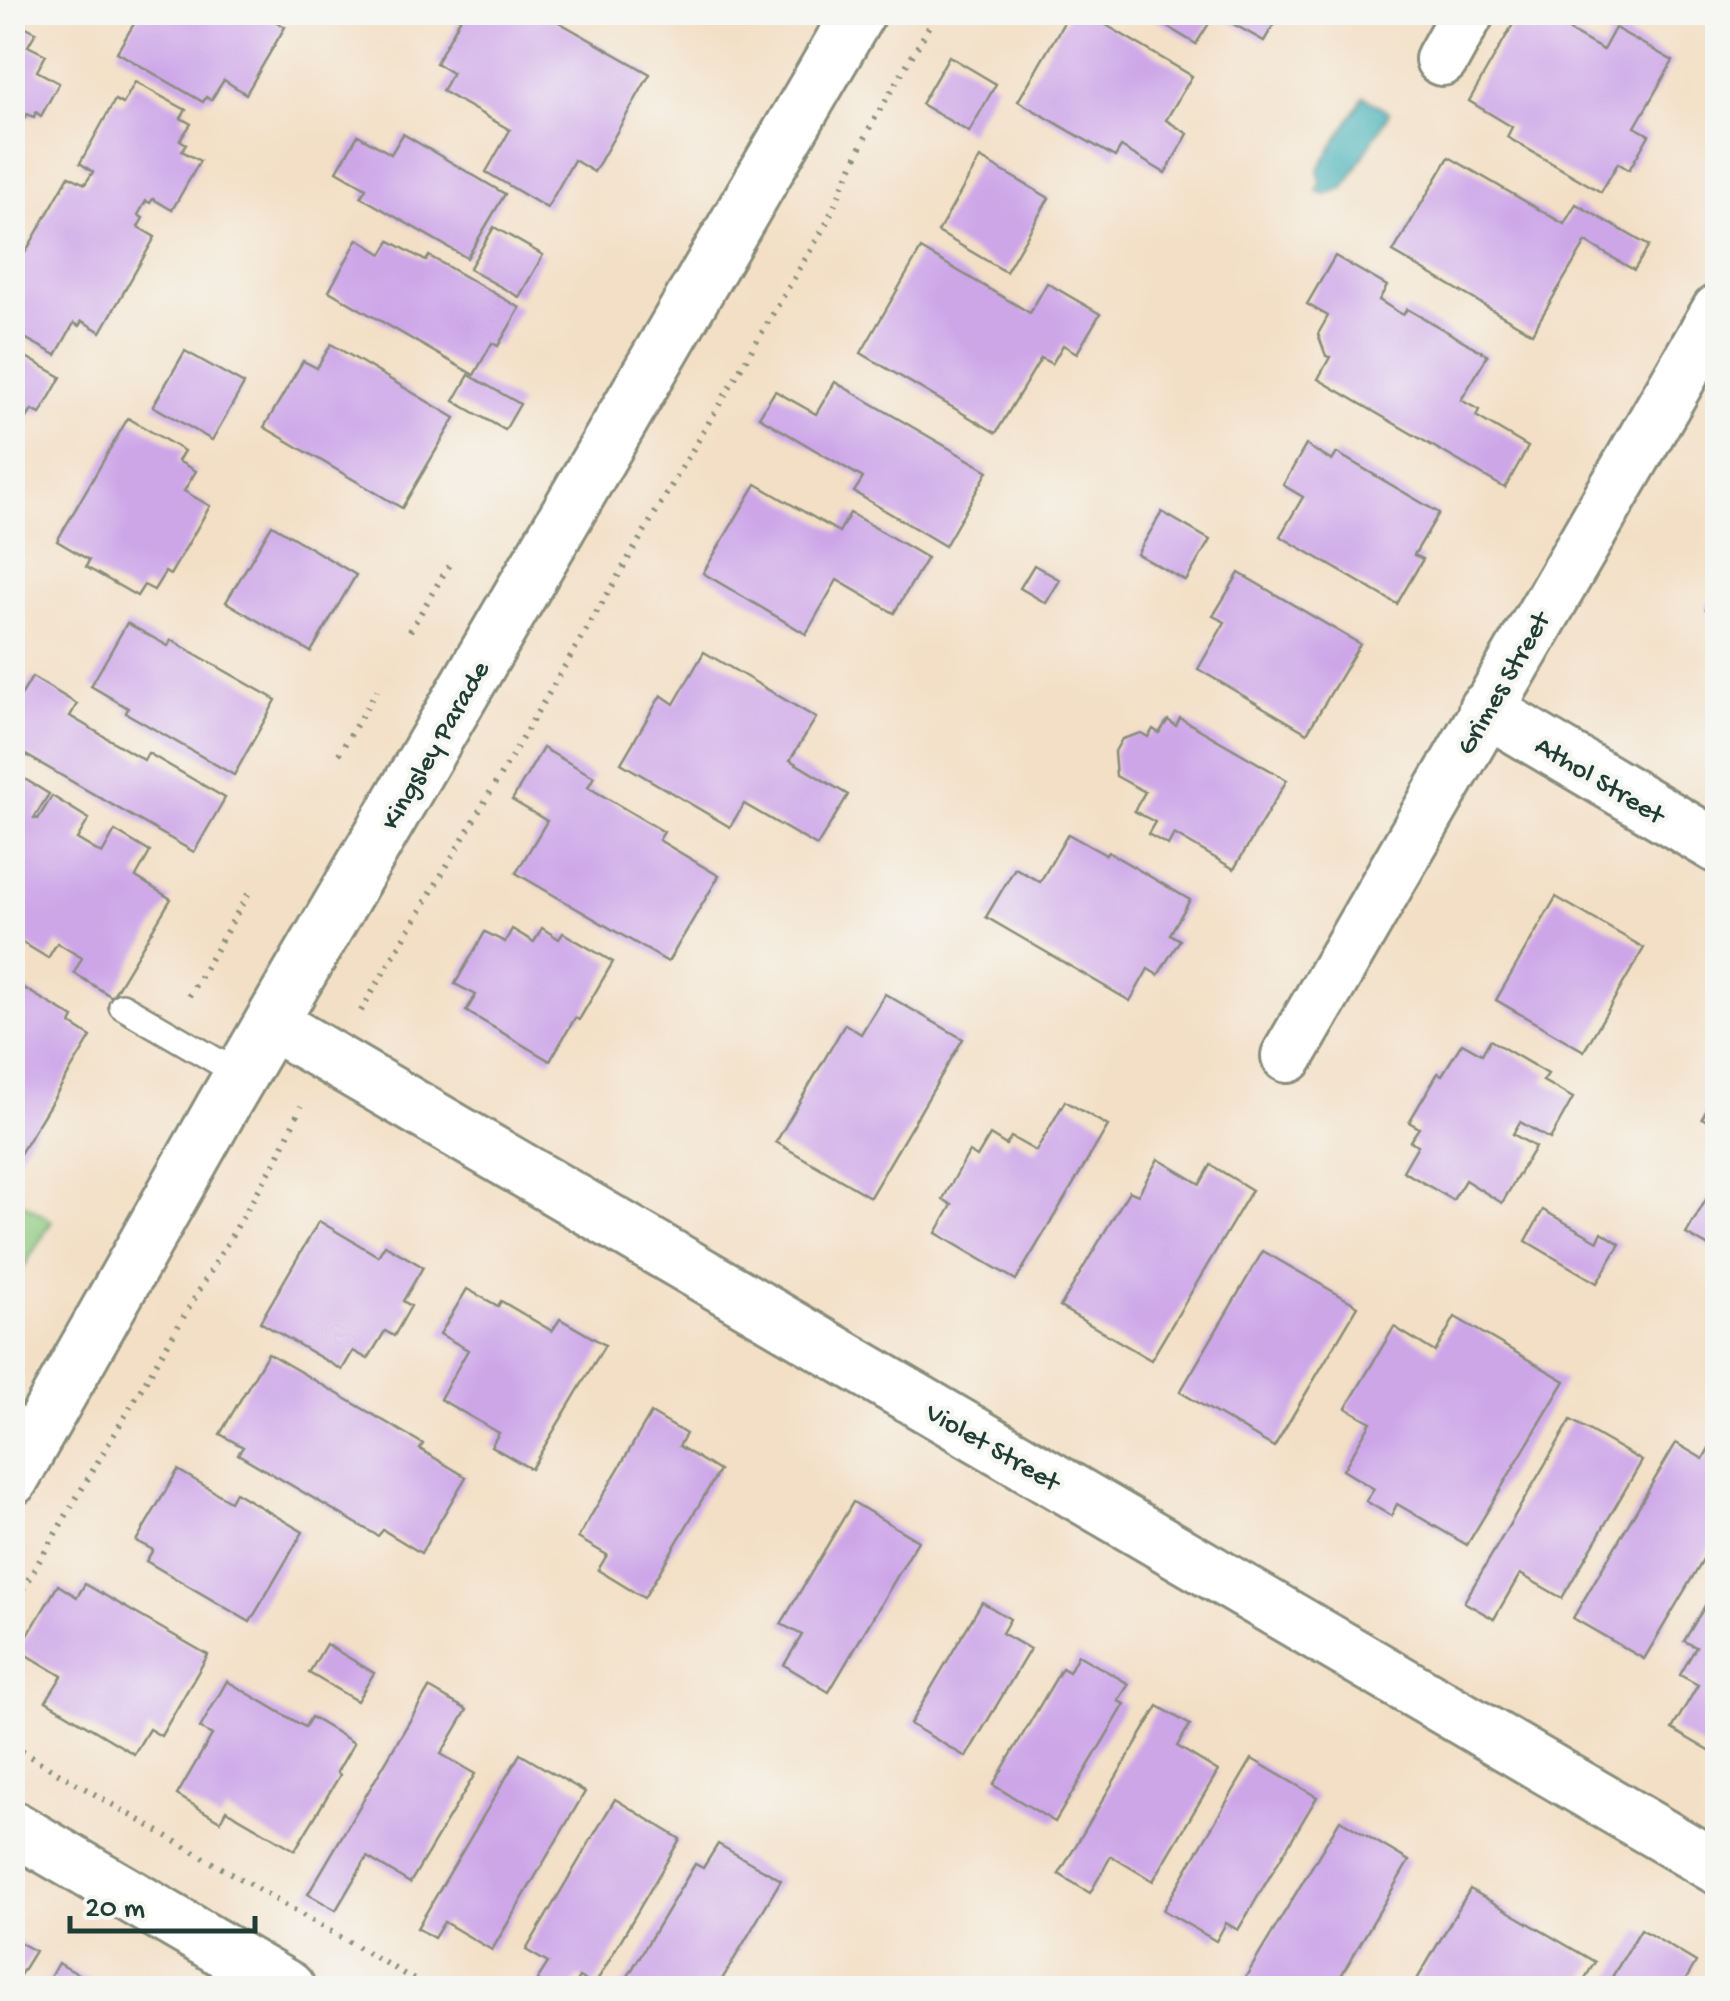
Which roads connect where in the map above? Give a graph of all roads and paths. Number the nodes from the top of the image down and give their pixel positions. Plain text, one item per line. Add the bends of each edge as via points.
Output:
1 (859, 12) edge
2 (938, 12) edge
3 (1468, 12) edge
4 (1442, 59) dead end
5 (1718, 311) edge
6 (449, 565) dead end
7 (410, 631) dead end
8 (376, 690) dead end
9 (1485, 710) junction
10 (340, 754) dead end
11 (1718, 847) edge
12 (252, 889) dead end
13 (122, 1006) dead end
14 (363, 1008) dead end
15 (272, 1023) junction
16 (167, 1032) junction
17 (1288, 1056) dead end
18 (241, 1074) junction
19 (303, 1102) dead end
20 (12, 1479) edge
21 (12, 1607) edge
22 (12, 1746) edge
23 (12, 1827) edge
24 (1718, 1868) edge
25 (288, 1988) edge
26 (428, 1988) edge

1 - 15 street, Kingsley Parade
2 - 14 path via 871,125 826,224
3 - 4 street
5 - 9 street, Grimes Street
6 - 7 path
8 - 10 path
9 - 11 street, Athol Street
9 - 17 street, Grimes Street
12 - 16 path
13 - 16 lane
15 - 18 street, Kingsley Parade
15 - 24 street, Violet Street
16 - 18 lane
18 - 20 street, Kingsley Parade
19 - 21 path via 277,1158
22 - 26 path
23 - 25 street

